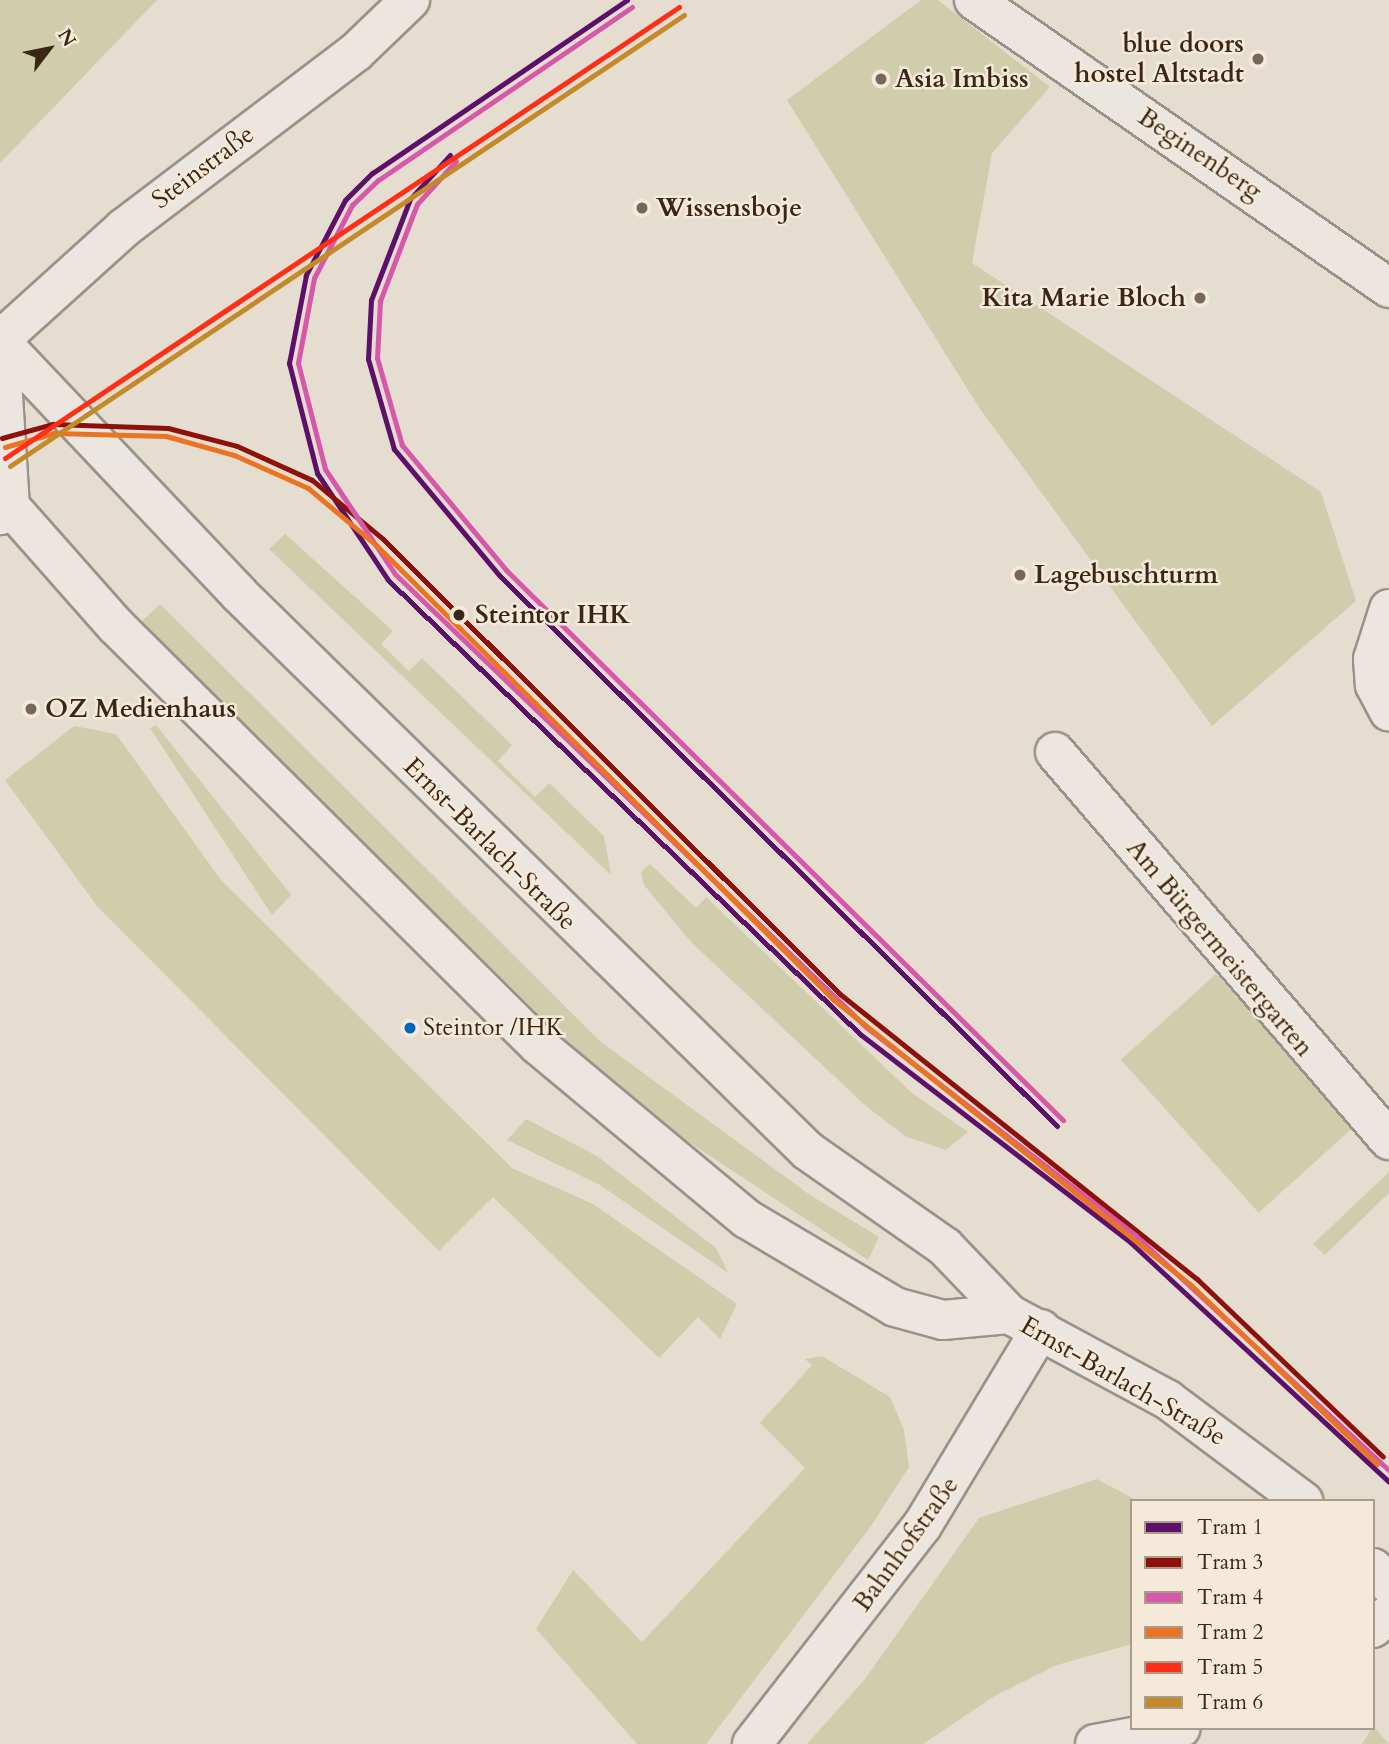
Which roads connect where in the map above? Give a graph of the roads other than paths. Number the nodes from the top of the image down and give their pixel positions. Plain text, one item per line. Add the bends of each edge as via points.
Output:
1 (410, 0) edge
2 (974, 0) edge
3 (1389, 288) edge
4 (0, 340) edge
5 (0, 348) edge
6 (3, 506) edge
7 (1389, 609) edge
8 (1389, 711) edge
9 (1055, 752) dead end
10 (1389, 1140) edge
11 (1025, 1322) junction
12 (1300, 1499) edge
13 (1389, 1614) edge
14 (1375, 1626) edge
15 (1170, 1730) edge
16 (752, 1744) edge
17 (1095, 1744) edge

1 - 4 main road, Steinstraße via 356,51 124,228
2 - 3 main road, Beginenberg
4 - 11 main road, Ernst-Barlach-Straße via 239,594 557,911 808,1152 945,1247
5 - 6 main road
6 - 11 main road, Ernst-Barlach-Straße via 116,626 538,1045 747,1219 895,1307 943,1320
7 - 8 main road via 1373,659 1375,685
9 - 10 main road, Am Bürgermeistergarten
11 - 12 main road, Ernst-Barlach-Straße via 1168,1400
11 - 16 main road, Bahnhofstraße via 922,1526
13 - 14 main road
15 - 17 main road

